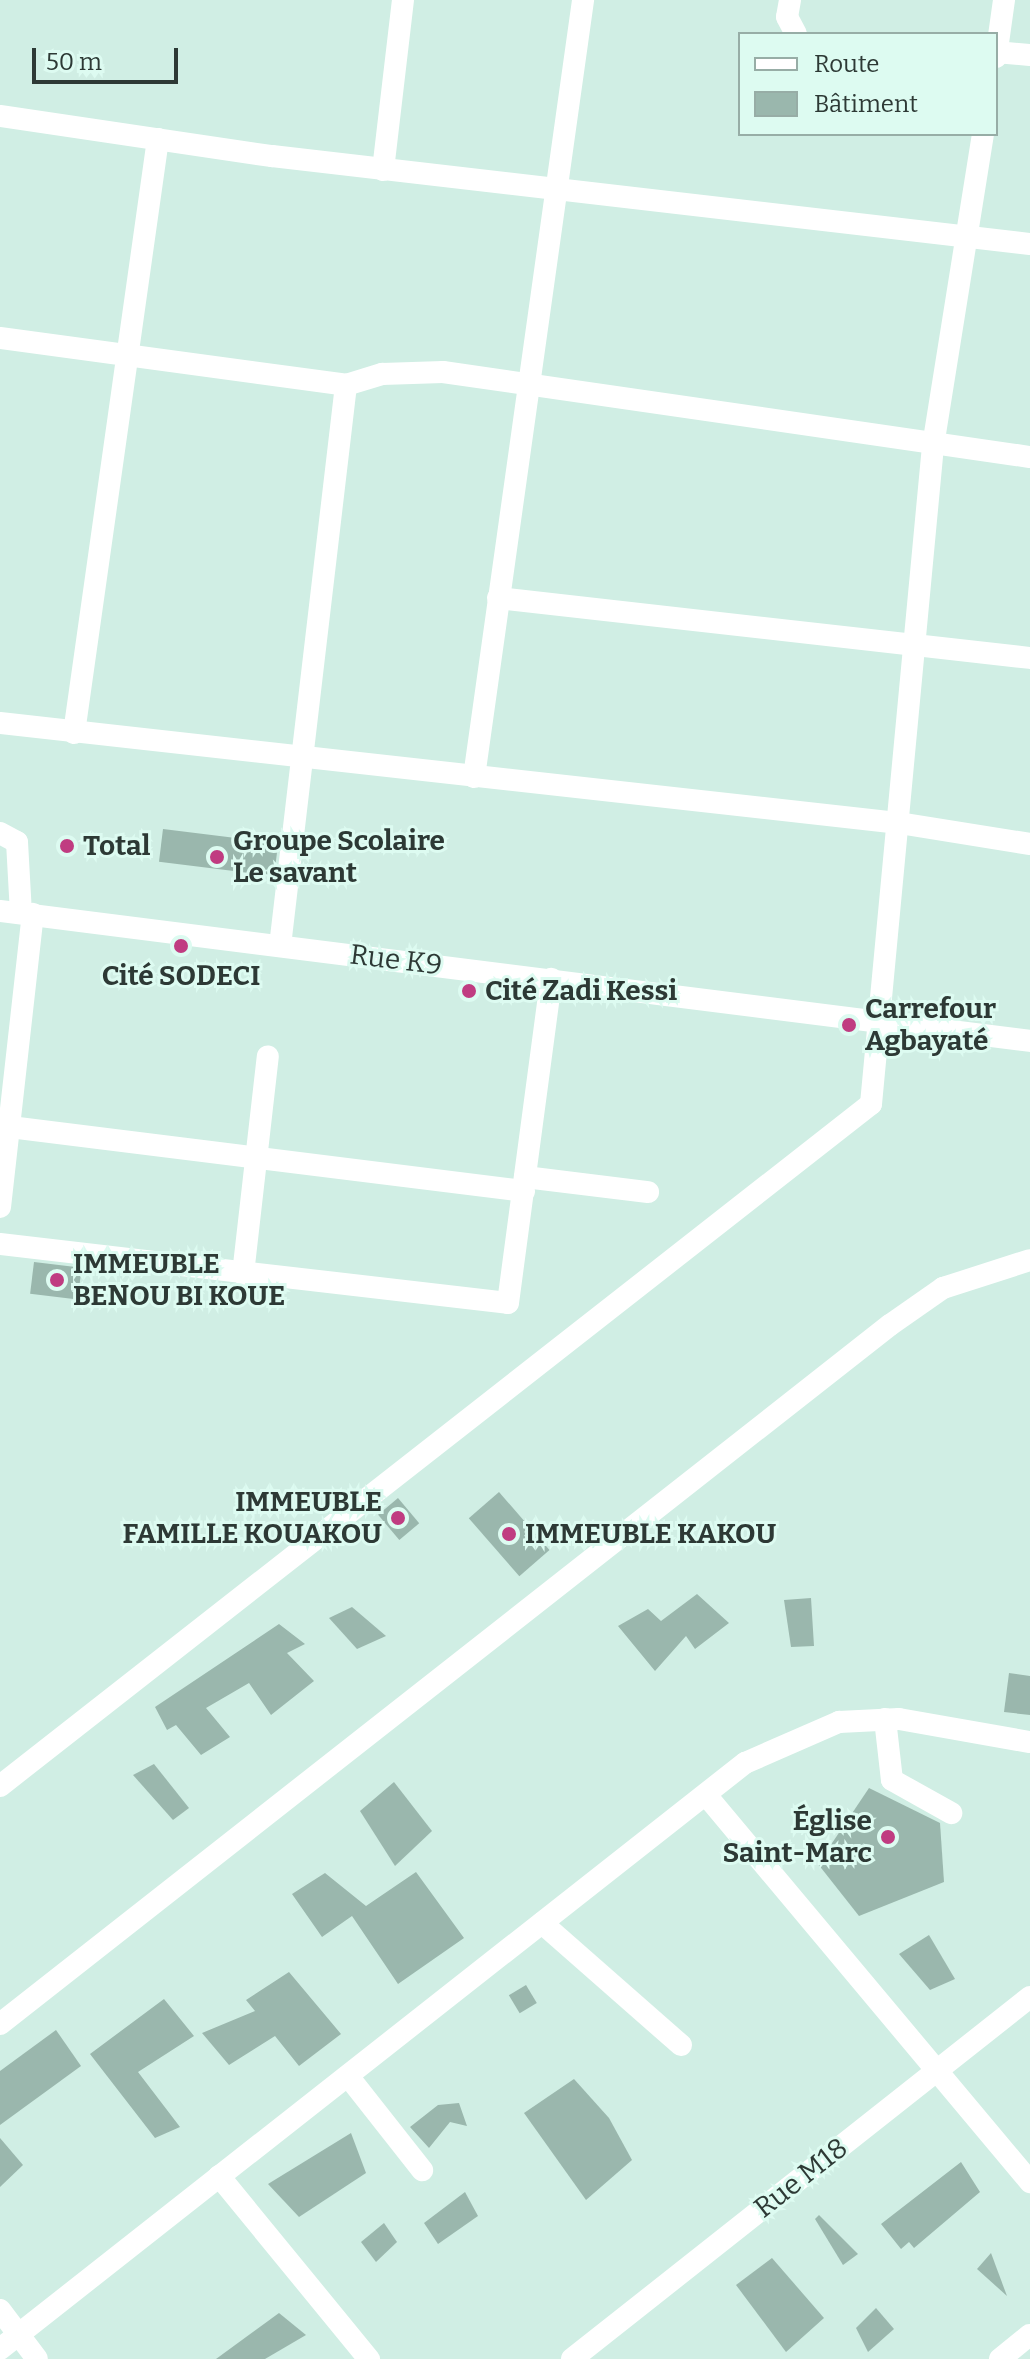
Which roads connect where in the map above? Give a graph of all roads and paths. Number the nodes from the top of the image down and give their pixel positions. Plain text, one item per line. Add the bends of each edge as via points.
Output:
1 (403, 0) edge
2 (583, 0) edge
3 (790, 0) edge
4 (1004, 0) edge
5 (795, 32) edge
6 (998, 40) edge
7 (998, 54) edge
8 (1030, 55) edge
9 (0, 116) edge
10 (983, 136) edge
11 (158, 139) junction
12 (383, 170) junction
13 (552, 191) junction
14 (965, 236) junction
15 (1030, 244) edge
16 (0, 338) edge
17 (124, 355) junction
18 (527, 382) junction
19 (346, 385) junction
20 (933, 446) junction
21 (1030, 457) edge
22 (498, 598) junction
23 (918, 649) junction
24 (1030, 658) edge
25 (0, 723) edge
26 (74, 733) junction
27 (298, 757) junction
28 (474, 777) junction
29 (899, 823) junction
30 (0, 833) edge
31 (1030, 844) edge
32 (18, 913) edge
33 (280, 946) junction
34 (551, 979) junction
35 (879, 1022) junction
36 (1030, 1041) edge
37 (268, 1056) dead end
38 (7, 1117) edge
39 (255, 1157) junction
40 (524, 1184) junction
41 (648, 1192) dead end
42 (0, 1207) edge
43 (0, 1244) edge
44 (1030, 1260) edge
45 (243, 1274) junction
46 (885, 1719) junction
47 (1030, 1742) edge
48 (0, 1786) edge
49 (706, 1795) junction
50 (951, 1813) dead end
51 (542, 1923) junction
52 (1030, 1997) edge
53 (0, 2024) edge
54 (681, 2045) dead end
55 (936, 2072) junction
56 (348, 2076) junction
57 (422, 2170) dead end
58 (219, 2176) junction
59 (1030, 2182) edge
60 (0, 2310) edge
61 (1030, 2335) edge
62 (9, 2343) edge
63 (37, 2359) edge
64 (369, 2359) edge
65 (572, 2359) edge
66 (1000, 2359) edge

1 - 12 street
2 - 13 street via 567,131
3 - 5 street via 787,17
4 - 6 street
7 - 8 street
9 - 11 street
10 - 14 street
11 - 12 street
11 - 17 street
12 - 13 street
13 - 14 street
13 - 18 street
14 - 15 street
14 - 20 street
16 - 17 street
17 - 19 street
17 - 26 street
18 - 19 street via 419,371
18 - 20 street
18 - 22 street
19 - 27 street
20 - 21 street
20 - 23 street
22 - 23 street
22 - 28 street
23 - 24 street
23 - 29 street
25 - 26 street
26 - 27 street
27 - 28 street
27 - 33 street
28 - 29 street
29 - 31 street
29 - 35 street
30 - 32 street via 17,842
32 - 33 street, Rue K9
32 - 38 street
33 - 34 street, Rue K9
34 - 35 street, Rue K9
34 - 40 street
35 - 36 street, Rue K9
35 - 48 street via 871,1104
37 - 39 street
38 - 39 street
38 - 42 street
39 - 40 street
39 - 45 street
40 - 41 street
40 - 45 street via 512,1297 499,1306
43 - 45 street
44 - 53 street via 943,1288 890,1325
46 - 47 street
46 - 49 street via 839,1722 745,1763
46 - 50 street via 892,1780
49 - 51 street
49 - 55 street
51 - 54 street
51 - 56 street
52 - 55 street, Rue M18
55 - 59 street
55 - 65 street, Rue M18
56 - 57 street
56 - 58 street
58 - 62 street
58 - 64 street
60 - 62 street
61 - 66 street
62 - 63 street

